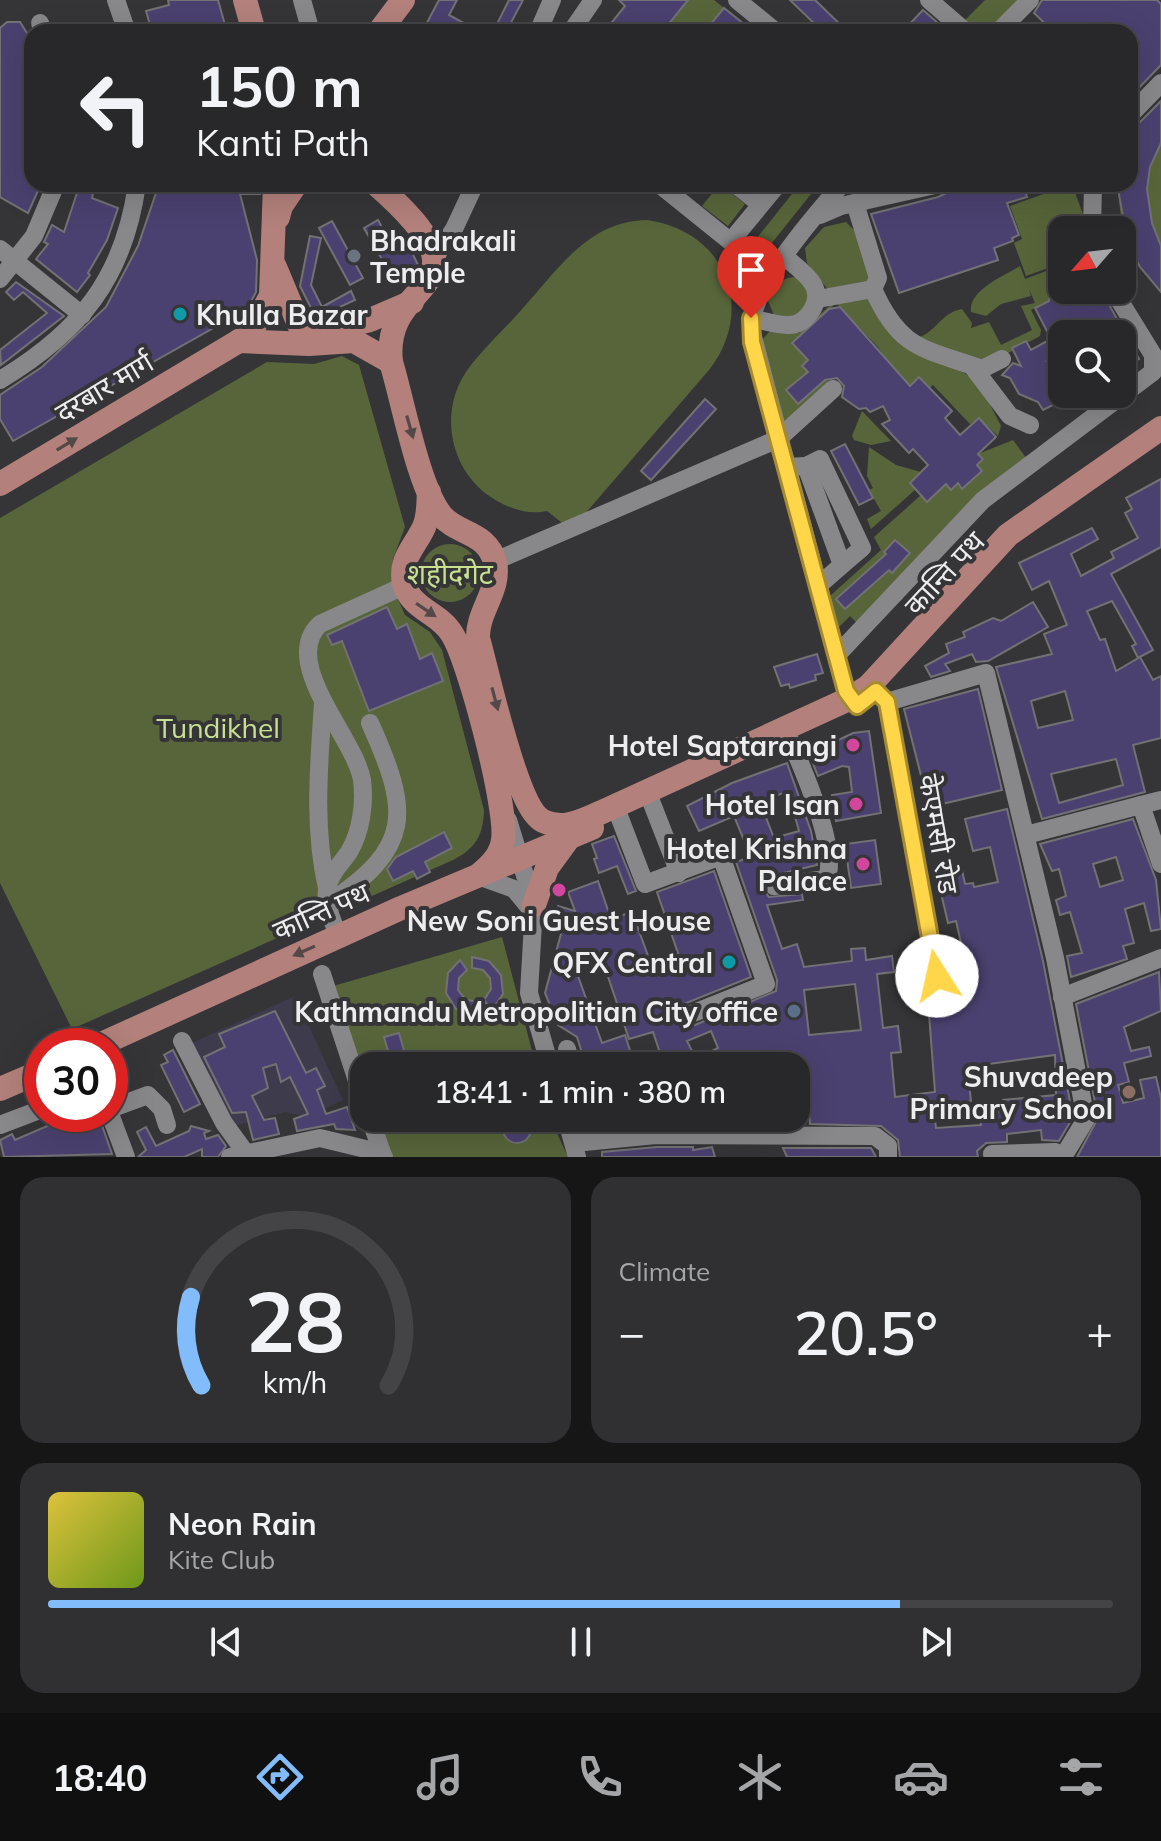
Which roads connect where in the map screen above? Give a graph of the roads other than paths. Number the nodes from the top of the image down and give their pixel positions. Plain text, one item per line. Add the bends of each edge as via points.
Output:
1 (116, 0) edge
2 (302, 0) edge
3 (403, 0) edge
4 (552, 0) edge
5 (593, 0) edge
6 (737, 0) edge
7 (929, 0) edge
8 (1030, 0) edge
9 (124, 24) edge
10 (309, 24) edge
11 (385, 24) edge
12 (542, 24) edge
13 (576, 24) edge
14 (766, 24) edge
15 (957, 24) edge
16 (1006, 24) edge
17 (1161, 83) edge
18 (1138, 107) edge
19 (53, 192) edge
20 (136, 192) edge
21 (275, 192) edge
22 (291, 192) edge
23 (385, 192) edge
24 (676, 192) edge
25 (745, 192) edge
26 (771, 192) edge
27 (836, 192) edge
28 (904, 192) edge
29 (1093, 192) edge
30 (472, 193) edge
31 (855, 203) junction
32 (760, 204) junction
33 (817, 216) junction
34 (1092, 216) edge
35 (274, 235) junction
36 (731, 241) junction
37 (0, 249) edge
38 (435, 257) junction
39 (786, 258) junction
40 (16, 262) junction
41 (273, 262) junction
42 (772, 275) junction
43 (0, 279) edge
44 (873, 289) junction
45 (818, 299) junction
46 (412, 302) junction
47 (1122, 304) edge
48 (82, 315) junction
49 (751, 318) junction
50 (239, 341) junction
51 (1002, 359) dead end
52 (391, 362) junction
53 (972, 366) junction
54 (0, 380) edge
55 (833, 389) dead end
56 (1030, 425) dead end
57 (1161, 428) edge
58 (778, 439) junction
59 (1161, 440) edge
60 (786, 467) junction
61 (0, 484) edge
62 (429, 492) junction
63 (502, 558) dead end
64 (818, 586) junction
65 (397, 589) dead end
66 (836, 656) junction
67 (868, 700) junction
68 (323, 703) junction
69 (370, 723) dead end
70 (787, 733) junction
71 (500, 795) junction
72 (1161, 800) edge
73 (651, 801) junction
74 (1141, 805) junction
75 (619, 816) junction
76 (1026, 835) junction
77 (568, 840) junction
78 (521, 860) junction
79 (1161, 864) edge
80 (679, 873) junction
81 (478, 876) junction
82 (774, 886) dead end
83 (327, 896) junction
84 (534, 910) junction
85 (339, 936) junction
86 (1161, 958) edge
87 (322, 974) dead end
88 (937, 976) dead end
89 (1062, 997) junction
90 (691, 1014) dead end
91 (128, 1032) edge
92 (182, 1041) dead end
93 (546, 1052) edge
94 (350, 1059) edge
95 (24, 1079) edge
96 (0, 1089) edge
97 (128, 1104) edge
98 (24, 1116) edge
99 (0, 1125) edge
100 (167, 1125) dead end
101 (117, 1132) edge
102 (375, 1132) edge
103 (575, 1150) edge
104 (238, 1154) edge
105 (992, 1154) dead end
106 (383, 1155) edge
107 (126, 1157) edge
108 (888, 1157) edge
109 (1063, 1157) edge

1 - 9 street
2 - 10 street
3 - 11 main road
4 - 12 street
5 - 13 street
6 - 14 street
7 - 15 street
8 - 16 street
17 - 18 street
19 - 40 street
20 - 48 street via 121,250
21 - 35 main road, दरबार मार्ग
22 - 35 main road
23 - 38 main road via 425,232
24 - 36 street
25 - 32 street
26 - 32 street
27 - 33 street
28 - 31 street
29 - 34 street
30 - 38 street
31 - 33 street
31 - 44 street via 878,278
32 - 36 street
33 - 39 street
35 - 41 main road, दरबार मार्ग
36 - 42 street
37 - 40 street
38 - 46 main road via 428,282
39 - 42 street
39 - 45 street via 813,282
40 - 43 street
40 - 48 street
41 - 46 main road via 300,327 313,334 370,320
41 - 50 main road, दरबार मार्ग via 266,310
42 - 49 street via 757,296
44 - 45 street
44 - 53 street via 902,338
45 - 49 street via 797,324
46 - 52 main road via 389,341
47 - 66 street via 1153,355 1153,372 983,500
48 - 54 street via 41,354
49 - 58 street, केएमसी रोड via 752,342
50 - 52 main road via 354,341
61 -> 50 main road, दरबार मार्ग
51 - 53 street via 990,367
52 -> 62 main road
53 - 56 street via 1010,416
55 - 58 street
57 - 67 main road via 1008,535 869,686
58 - 60 street, केएमसी रोड
58 - 63 street
59 - 67 main road, कान्ति पथ via 1011,545
60 - 64 street, केएमसी रोड
60 - 64 street via 806,466 842,565
62 -> 70 main road via 439,513 477,535 495,562 496,578 478,624 478,638 521,791 535,816 568,826
62 -> 71 main road via 427,518 408,551 404,581 415,603 444,622 460,648
64 - 66 street, केएमसी रोड
65 - 68 street via 312,631 308,658
66 - 67 street, केएमसी रोड
67 - 70 main road
67 - 76 street via 986,673
67 - 88 street, केएमसी रोड
68 - 83 street via 317,825
68 - 83 street via 355,756 363,809 356,837 332,873
69 - 83 street via 395,791 398,829 361,881
70 - 73 main road
70 - 82 street via 814,800 830,872 826,879
71 - 78 street
71 - 81 main road via 503,839 497,857
72 - 74 street
73 - 75 main road
73 - 80 street
74 - 76 street
74 - 79 street
75 - 77 main road, कान्ति पथ
75 - 80 street via 645,884
76 - 89 street
77 - 78 main road, कान्ति पथ
77 - 84 main road via 547,868
78 - 81 main road, कान्ति पथ
78 - 84 street
80 - 90 street via 721,856 766,984
81 - 84 street via 514,889
81 - 85 main road, कान्ति पथ
83 - 85 street
84 - 93 street via 529,993
85 -> 91 main road, कान्ति पथ
86 - 89 street
87 - 94 street
89 - 109 street via 1086,1119
92 - 104 street
95 - 96 main road
97 - 100 street via 148,1095 162,1109
98 - 99 street
101 - 107 street
102 - 106 street
103 - 108 street via 656,1135 875,1136 888,1146
104 - 106 street via 320,1138
105 - 109 street via 1055,1152

